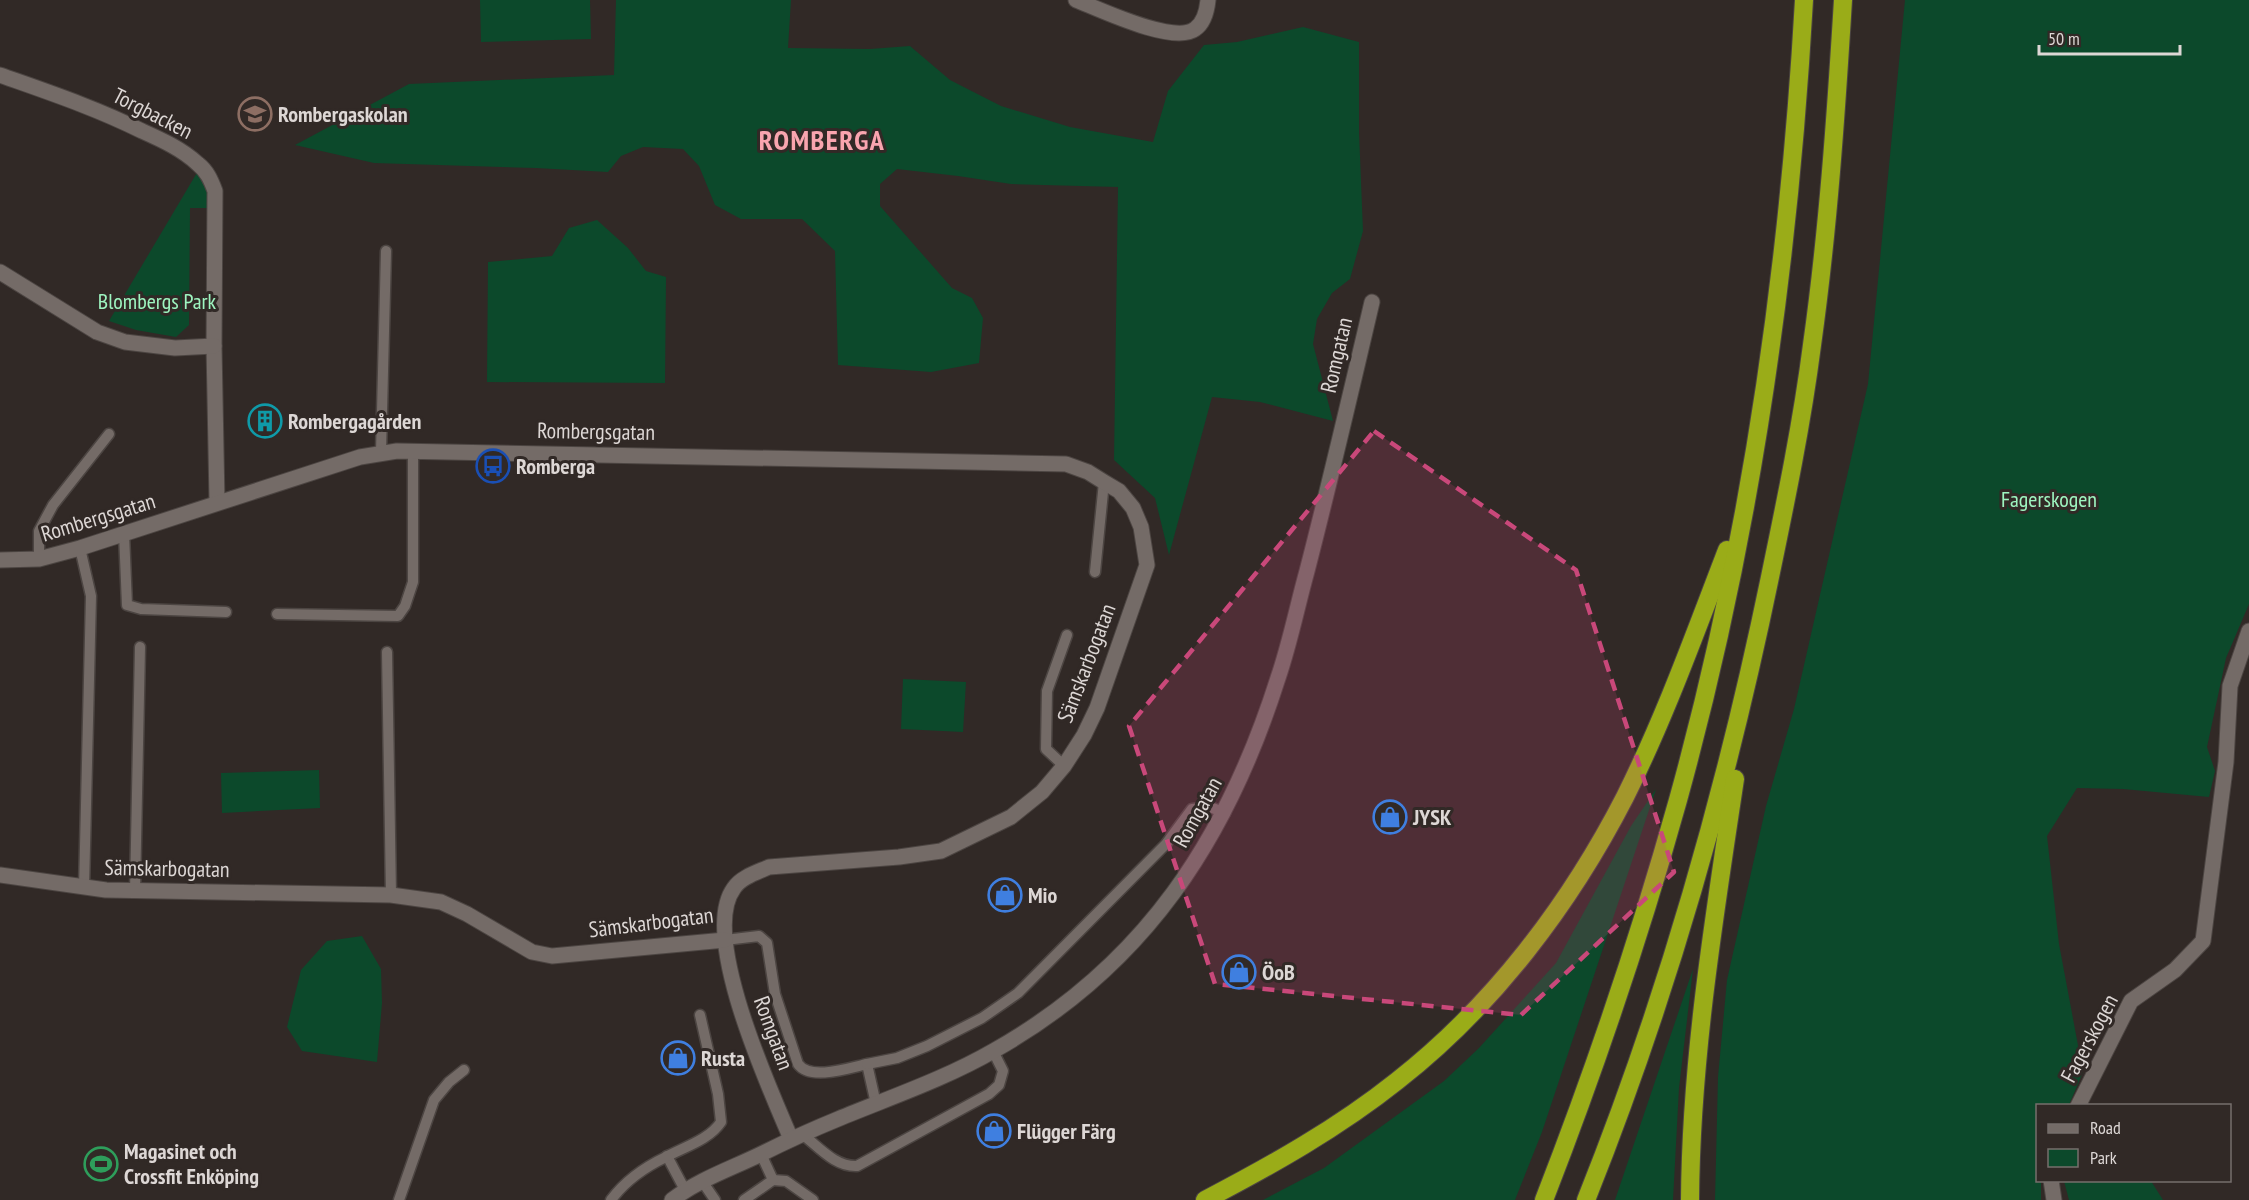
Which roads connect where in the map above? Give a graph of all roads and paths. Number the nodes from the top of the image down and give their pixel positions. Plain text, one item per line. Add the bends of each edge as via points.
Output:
1 (1076, 0) edge
2 (1208, 0) edge
3 (1804, 0) edge
4 (1843, 0) edge
5 (0, 75) edge
6 (386, 251) dead end
7 (0, 272) edge
8 (1372, 302) dead end
9 (214, 346) junction
10 (109, 434) dead end
11 (413, 451) junction
12 (381, 452) junction
13 (1104, 482) junction
14 (1747, 495) junction
15 (217, 502) junction
16 (123, 534) junction
17 (80, 548) junction
18 (39, 559) junction
19 (0, 560) edge
20 (1147, 565) joint
21 (1095, 572) dead end
22 (226, 612) dead end
23 (277, 614) dead end
24 (2249, 631) edge
25 (1067, 635) dead end
26 (140, 648) dead end
27 (387, 652) dead end
28 (1752, 664) junction
29 (1064, 766) junction
30 (1225, 813) junction
31 (0, 875) edge
32 (84, 888) junction
33 (135, 891) junction
34 (391, 895) junction
35 (725, 940) junction
36 (700, 1015) dead end
37 (993, 1051) junction
38 (867, 1064) junction
39 (464, 1070) dead end
40 (876, 1104) junction
41 (2079, 1104) edge
42 (796, 1136) junction
43 (761, 1154) junction
44 (667, 1156) junction
45 (773, 1180) junction
46 (702, 1181) junction
47 (2051, 1182) edge
48 (685, 1190) junction
49 (399, 1200) edge
50 (611, 1200) edge
51 (672, 1200) edge
52 (716, 1200) edge
53 (744, 1200) edge
54 (813, 1200) edge
55 (1205, 1200) edge
56 (1544, 1200) edge
57 (1586, 1200) edge
58 (1690, 1200) edge
59 (2054, 1200) edge

1 - 2 street via 1168,34 1195,30 1206,15
3 - 14 highway via 1786,228
4 - 28 highway via 1826,231 1812,347
5 - 9 street, Torgbacken via 107,114 185,153 200,165 215,191
6 - 12 lane
7 - 9 street via 97,332 125,342 175,348
8 - 30 street, Romgatan via 1280,675
9 - 15 street, Torgbacken
10 - 18 lane via 53,505 39,531
11 - 12 street, Rombergsgatan
11 - 13 street, Rombergsgatan via 1066,464
11 - 23 lane via 413,582 398,616
12 - 15 street, Rombergsgatan
13 - 20 street, Rombergsgatan via 1119,491 1133,508 1141,527
13 - 21 lane
14 - 55 highway via 1689,650 1625,796 1545,927 1502,981 1398,1081 1269,1167
14 - 56 highway via 1678,799 1632,956
15 - 16 street, Rombergsgatan
16 - 17 street, Rombergsgatan
16 - 22 lane via 127,605 141,609
17 - 18 street, Rombergsgatan
17 - 32 lane via 91,596
18 - 19 street, Rombergsgatan
20 - 29 street, Sämskarbogatan via 1097,708
24 - 41 street, Fagerskogen via 2230,686 2226,762 2203,941 2175,970 2131,1000
25 - 29 lane via 1047,691 1046,749
26 - 33 lane
27 - 34 lane
28 - 57 highway via 1717,807 1670,966 1620,1116
28 - 58 highway via 1704,982
29 - 35 street, Sämskarbogatan via 1042,792 1011,817 941,851 899,858 769,867 751,874 734,887 726,907
30 - 37 street, Romgatan via 1182,883 1137,939 1069,1002
30 - 38 lane via 1210,807 1191,809 1166,844 1018,993 982,1018 927,1046
31 - 32 street, Sämskarbogatan
32 - 33 street, Sämskarbogatan
33 - 34 street, Sämskarbogatan
34 - 35 street, Sämskarbogatan via 441,902 532,952 552,956
35 - 38 lane via 759,936 767,943 775,994 802,1069 814,1073
35 - 42 street, Romgatan via 738,1005
36 - 44 lane via 721,1122 710,1133
37 - 40 street, Romgatan via 944,1077
37 - 42 lane via 1003,1071 999,1085 989,1094 857,1166 846,1167
38 - 40 lane
39 - 49 lane via 434,1100
40 - 42 street, Romgatan
42 - 43 street, Romgatan
43 - 45 lane
43 - 46 street, Romgatan
44 - 48 lane
44 - 50 lane via 632,1179
45 - 53 lane
45 - 54 lane via 786,1181
46 - 48 street, Romgatan
46 - 52 lane
47 - 59 street
48 - 51 street, Romgatan

